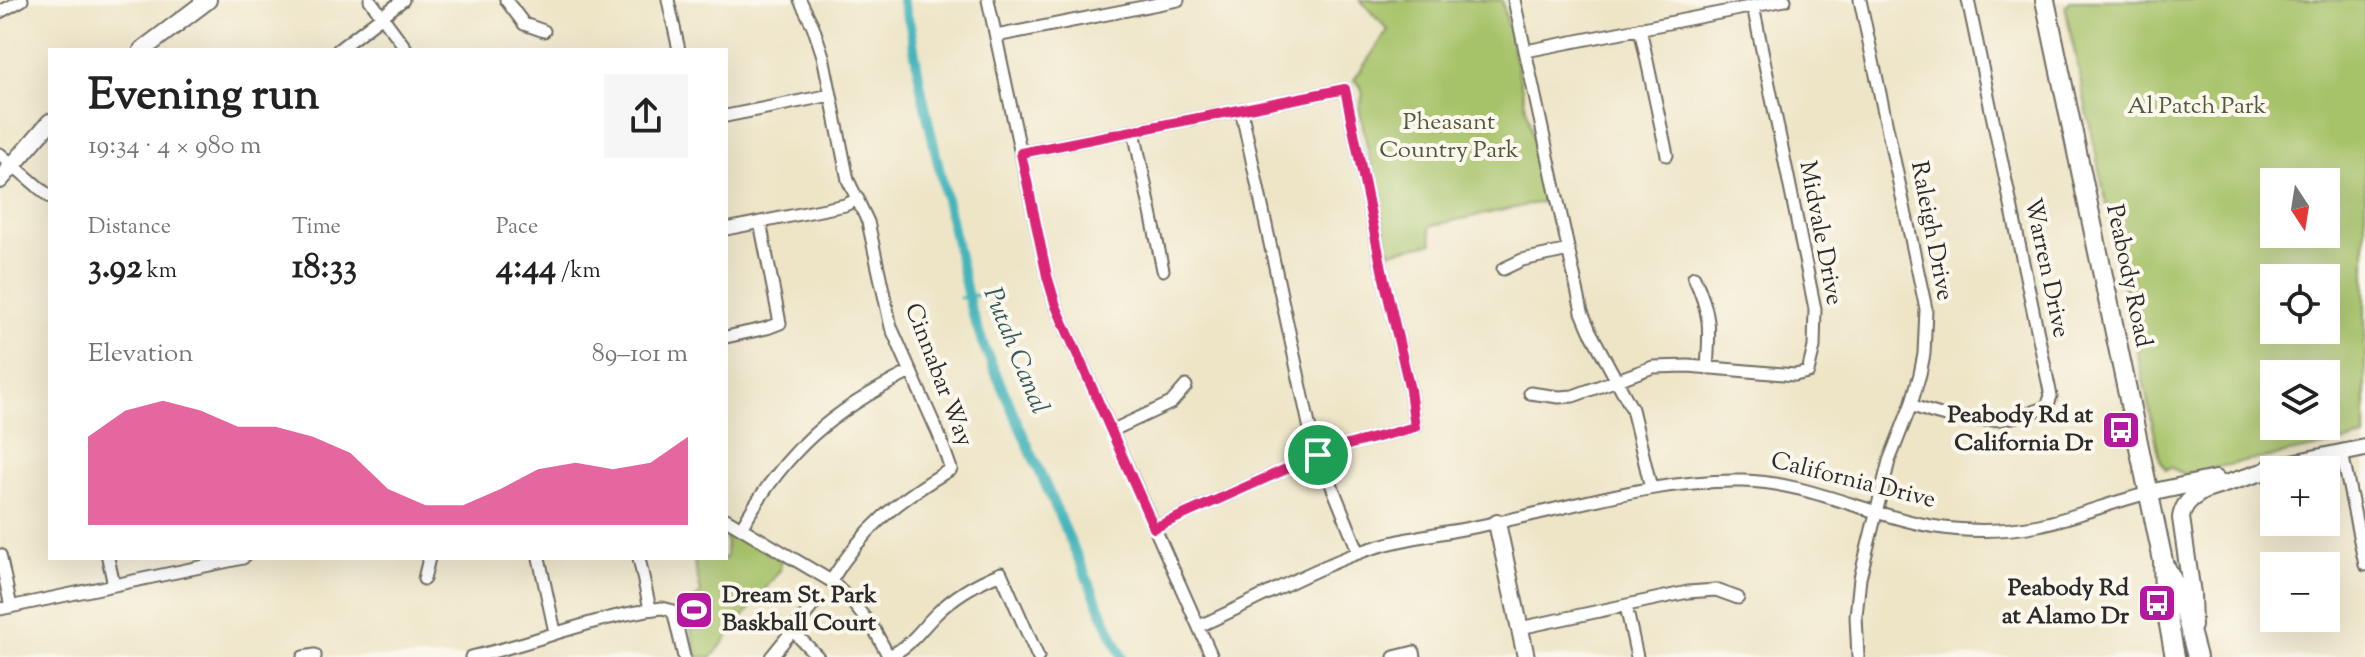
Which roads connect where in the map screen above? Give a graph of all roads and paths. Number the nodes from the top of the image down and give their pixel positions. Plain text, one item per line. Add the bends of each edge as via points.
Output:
1 (22, 0) edge
2 (208, 0) edge
3 (370, 0) edge
4 (403, 0) edge
5 (506, 0) edge
6 (668, 0) edge
7 (800, 0) edge
8 (988, 0) edge
9 (1178, 0) edge
10 (1514, 0) edge
11 (1785, 0) edge
12 (1860, 0) edge
13 (1968, 0) edge
14 (2045, 0) edge
15 (1753, 6) junction
16 (0, 12) edge
17 (382, 16) junction
18 (1640, 28) junction
19 (544, 31) dead end
20 (996, 36) junction
21 (145, 48) edge
22 (341, 48) edge
23 (406, 48) edge
24 (679, 48) edge
25 (1526, 51) junction
26 (831, 95) junction
27 (1241, 109) junction
28 (728, 116) edge
29 (48, 124) edge
30 (1134, 131) junction
31 (1021, 153) junction
32 (1667, 155) dead end
33 (6, 160) edge
34 (0, 180) edge
35 (48, 195) edge
36 (858, 199) junction
37 (760, 222) junction
38 (728, 229) edge
39 (1569, 250) junction
40 (1503, 269) dead end
41 (1163, 270) dead end
42 (1694, 277) dead end
43 (728, 337) edge
44 (1707, 368) junction
45 (910, 372) junction
46 (1618, 380) junction
47 (1186, 386) dead end
48 (1530, 393) dead end
49 (1911, 405) junction
50 (1111, 431) junction
51 (2365, 448) edge
52 (2342, 453) junction
53 (1318, 455) junction
54 (2328, 456) edge
55 (2260, 471) edge
56 (2260, 473) edge
57 (1651, 488) junction
58 (2149, 493) junction
59 (1877, 512) junction
60 (728, 520) edge
61 (1497, 523) junction
62 (741, 528) junction
63 (1154, 528) junction
64 (1359, 553) junction
65 (0, 555) edge
66 (108, 560) edge
67 (429, 560) edge
68 (539, 560) edge
69 (639, 560) edge
70 (217, 561) edge
71 (2163, 561) junction
72 (2365, 565) edge
73 (424, 579) dead end
74 (831, 581) junction
75 (114, 585) junction
76 (1738, 598) dead end
77 (814, 604) dead end
78 (1626, 606) junction
79 (5, 608) edge
80 (650, 609) junction
81 (1199, 626) junction
82 (1520, 628) junction
83 (793, 631) junction
84 (555, 632) junction
85 (2196, 650) edge
86 (303, 657) edge
87 (315, 657) edge
88 (471, 657) edge
89 (684, 657) edge
90 (771, 657) edge
91 (818, 657) edge
92 (889, 657) edge
93 (1038, 657) edge
94 (1212, 657) edge
95 (1394, 657) edge
96 (1415, 657) edge
97 (1526, 657) edge
98 (1637, 657) edge
99 (1858, 657) edge
100 (2175, 657) edge

1 - 16 street
2 - 21 street
3 - 17 street
4 - 17 street
5 - 19 street via 524,24
6 - 24 street
7 - 26 street, Cinnabar Way via 818,39
8 - 20 street
9 - 20 street
10 - 25 street
11 - 15 street
12 - 49 street, Raleigh Drive via 1926,309 1924,354
13 - 49 street, Warren Drive via 2051,396 2042,409 1985,422 1944,417
14 - 58 main road, Peabody Road
15 - 18 street
15 - 44 street, Midvale Drive via 1815,309 1814,347 1808,372 1795,375
17 - 22 street
17 - 23 street
18 - 25 street
18 - 32 street
20 - 31 street
25 - 39 street
26 - 28 street
26 - 36 street, Cinnabar Way via 848,180
27 - 30 street
27 - 53 street
27 - 53 street via 1345,89 1354,129 1415,427
29 - 33 street
30 - 31 street
30 - 41 street
31 - 50 street via 1056,306
33 - 34 street
33 - 35 street
36 - 37 street
36 - 45 street, Cinnabar Way via 891,327
37 - 38 street
37 - 43 street via 780,323
39 - 40 street
39 - 46 street via 1582,312
42 - 44 street via 1709,319
44 - 46 street, Midvale Drive via 1653,367
45 - 62 street via 856,401 806,441 768,483
45 - 74 street, Cinnabar Way via 951,469 879,519
46 - 48 street, Midvale Drive via 1573,396
46 - 57 street via 1635,418
47 - 50 street via 1171,403
49 - 59 street, Raleigh Drive via 1889,461
50 - 63 street
51 - 52 street, California Drive
52 - 54 street, California Drive
52 - 72 street
53 - 63 street
53 - 64 street
55 - 58 street, California Drive
56 - 85 street via 2203,491 2184,507
57 - 59 street, California Drive via 1748,481
57 - 61 street, California Drive
58 - 59 street, California Drive via 2040,525 2004,530 1930,526
58 - 71 main road, Peabody Road
59 - 99 street, Raleigh Drive via 1860,578
60 - 62 street
61 - 64 street, California Drive
61 - 82 street
62 - 74 street
63 - 81 street
64 - 81 street, California Drive
65 - 79 street
66 - 75 street
67 - 73 street
68 - 84 street
69 - 80 street
70 - 75 street
71 - 85 main road, Peabody Road via 2181,597
71 - 100 main road, Peabody Road
74 - 92 street via 875,631
75 - 79 street
76 - 78 street via 1716,590
77 - 83 street
78 - 82 street
78 - 98 street
80 - 84 street
80 - 89 street via 674,614
81 - 94 street
82 - 97 street
83 - 90 street
83 - 91 street
84 - 88 street
86 - 87 street
92 - 93 street via 911,643 967,588 1001,573
95 - 96 street via 1414,652

